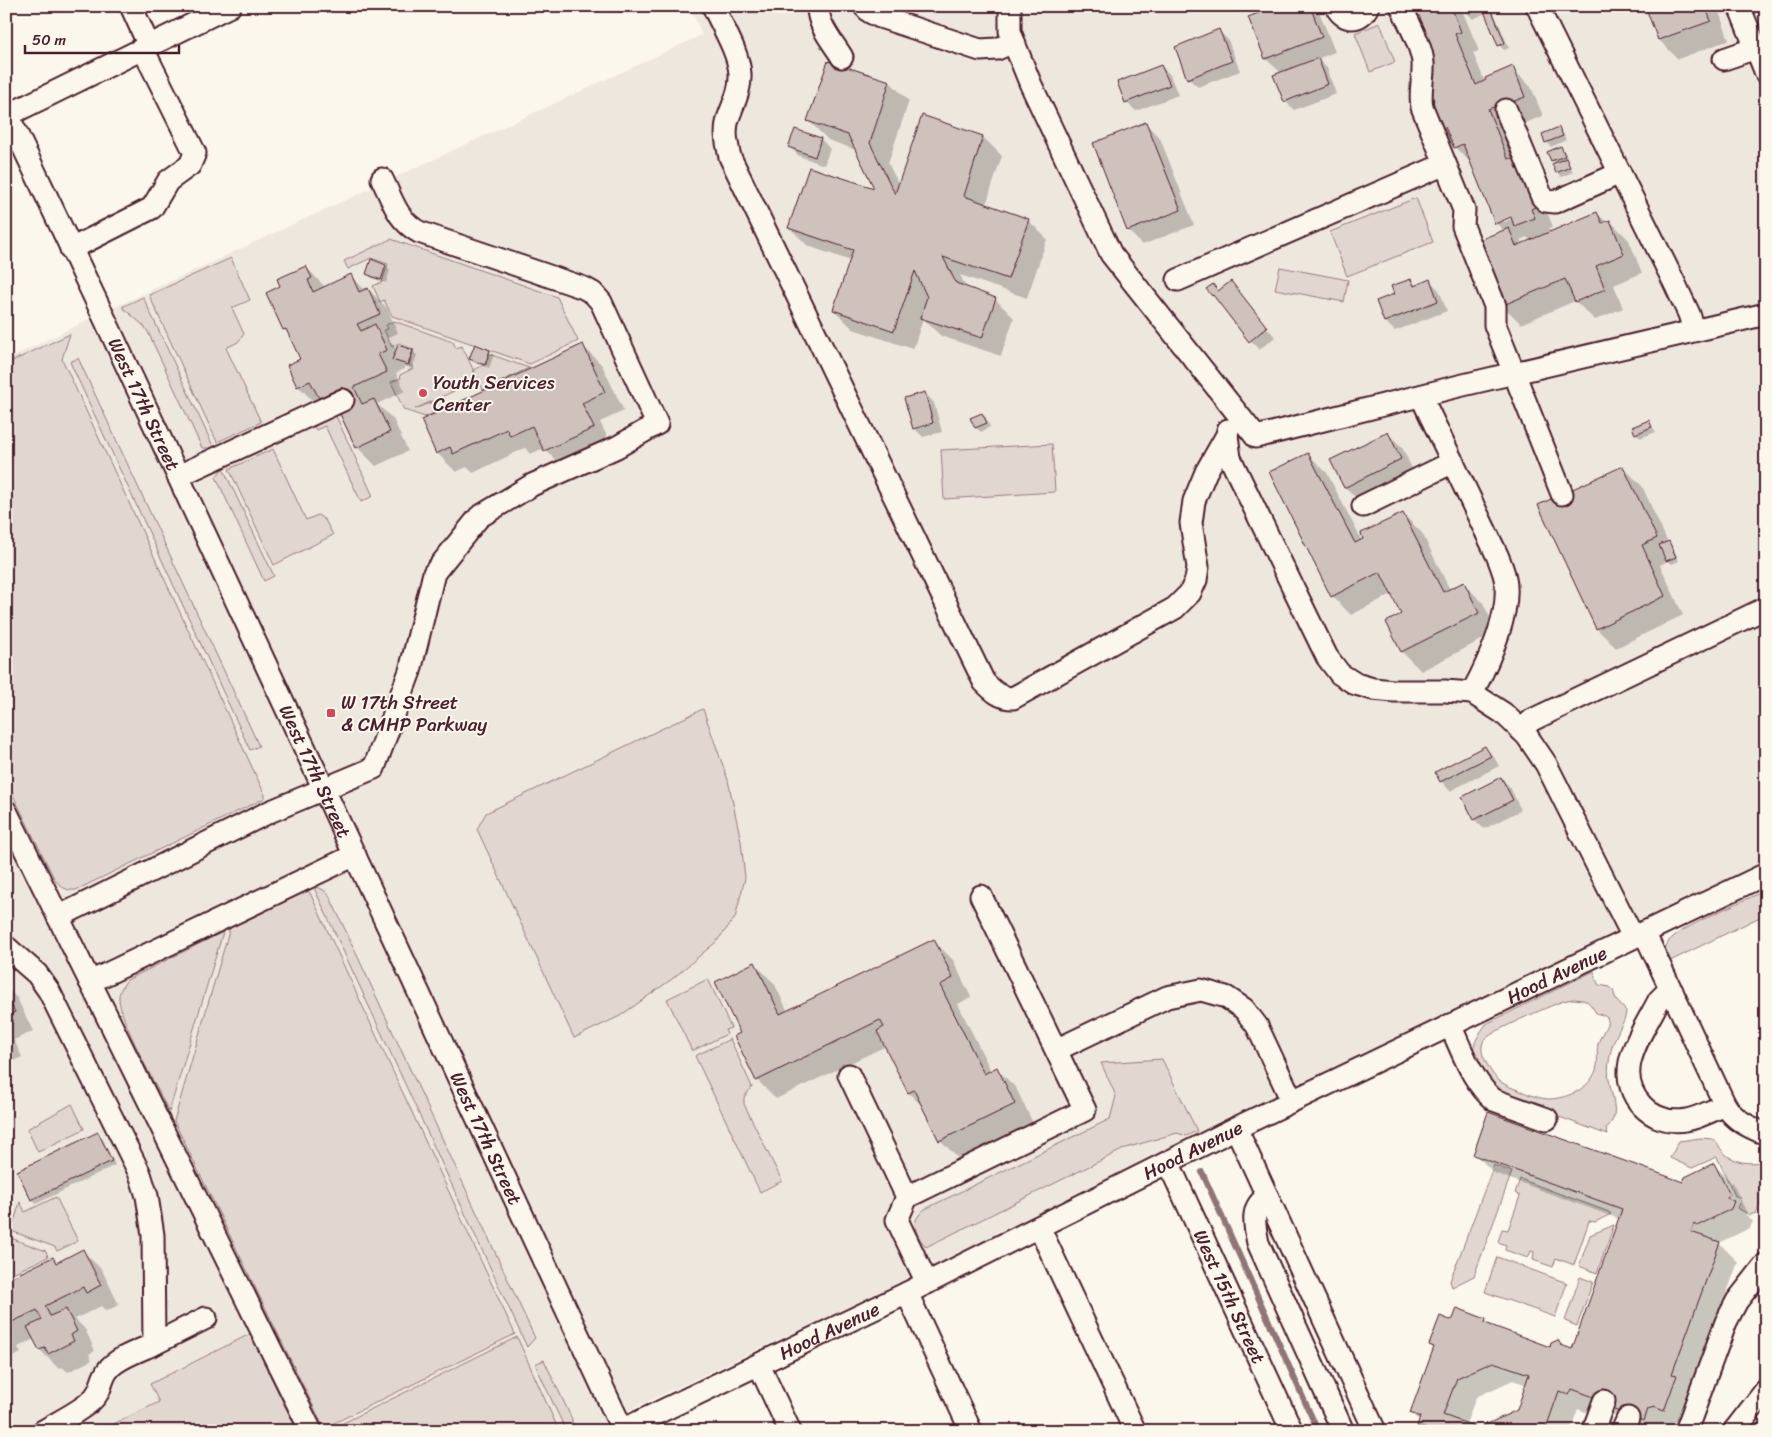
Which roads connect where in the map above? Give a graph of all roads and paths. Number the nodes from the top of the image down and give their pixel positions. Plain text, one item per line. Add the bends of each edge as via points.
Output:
1 (130, 6) edge
2 (230, 6) edge
3 (713, 6) edge
4 (818, 6) edge
5 (864, 6) edge
6 (1010, 6) edge
7 (1336, 6) edge
8 (1368, 6) edge
9 (1401, 6) edge
10 (1537, 6) edge
11 (1739, 6) edge
12 (1014, 42) junction
13 (146, 48) junction
14 (1756, 48) junction
15 (842, 57) dead end
16 (1724, 59) dead end
17 (1766, 74) edge
18 (1506, 110) dead end
19 (7, 114) edge
20 (1445, 164) junction
21 (1620, 173) junction
22 (382, 179) dead end
23 (71, 248) junction
24 (1178, 280) dead end
25 (1766, 314) edge
26 (1694, 330) junction
27 (1514, 373) junction
28 (1421, 396) junction
29 (344, 400) dead end
30 (1235, 411) junction
31 (1227, 435) junction
32 (1453, 462) junction
33 (178, 476) junction
34 (1562, 494) dead end
35 (1363, 506) dead end
36 (1766, 608) edge
37 (1472, 693) junction
38 (1521, 730) junction
39 (324, 789) junction
40 (6, 811) edge
41 (355, 855) junction
42 (1766, 874) edge
43 (981, 896) dead end
44 (58, 917) junction
45 (1639, 935) junction
46 (6, 946) edge
47 (90, 982) junction
48 (1672, 991) junction
49 (1450, 1025) junction
50 (1056, 1050) junction
51 (849, 1075) dead end
52 (1292, 1101) junction
53 (1725, 1105) junction
54 (1547, 1119) dead end
55 (1236, 1128) junction
56 (1766, 1134) edge
57 (1168, 1162) junction
58 (907, 1197) junction
59 (1268, 1197) junction
60 (1039, 1227) junction
61 (1766, 1264) edge
62 (927, 1283) junction
63 (907, 1293) junction
64 (206, 1318) dead end
65 (154, 1344) junction
66 (759, 1365) junction
67 (1766, 1390) edge
68 (1604, 1401) dead end
69 (622, 1430) edge
70 (43, 1431) edge
71 (311, 1431) edge
72 (790, 1431) edge
73 (971, 1431) edge
74 (1135, 1431) edge
75 (1292, 1431) edge
76 (1343, 1431) edge
77 (1375, 1431) edge
78 (1593, 1431) edge
79 (1686, 1431) edge
80 (1734, 1431) edge

1 - 13 street
2 - 13 street
3 - 31 street via 738,62 740,75 726,136 730,157 984,682 995,693 1013,698 1175,608 1190,593 1198,567 1191,523 1194,502
4 - 15 street via 821,23
5 - 12 street via 880,17 980,50 997,49
6 - 12 street via 1010,31
7 - 8 street via 1343,16 1351,18 1360,16
9 - 20 street via 1422,55 1422,107
10 - 21 street
11 - 14 street
12 - 30 street via 1031,86 1111,254
13 - 19 street
13 - 23 street via 195,154 194,158 168,182 152,208
14 - 16 street
14 - 17 street
18 - 21 street via 1546,201 1555,202
19 - 23 street, West 17th Street
20 - 24 street
20 - 27 street via 1464,210 1463,226 1493,300 1496,325
21 - 26 street
22 - 39 street via 401,219 419,232 593,293 601,302 657,424 617,447 532,485 479,517 434,573 410,671 374,768
23 - 33 street, West 17th Street
25 - 26 street
26 - 27 street
27 - 28 street
27 - 34 street
28 - 30 street via 1256,437
28 - 32 street
29 - 33 street
30 - 31 street
31 - 37 street via 1230,458 1327,657 1340,674 1373,689
32 - 35 street
32 - 37 street via 1505,578 1501,623
33 - 39 street, West 17th Street
36 - 38 street via 1532,720
37 - 38 street via 1503,713
38 - 45 street via 1546,764
39 - 41 street, West 17th Street
39 - 44 street via 269,812
40 - 44 street
41 - 47 street
41 - 69 street, West 17th Street
42 - 45 street, Hood Avenue
43 - 50 street
44 - 47 street
45 - 48 street
45 - 49 street, Hood Avenue
46 - 65 street via 37,974 49,991 140,1174 153,1235
47 - 71 street
48 - 53 street
48 - 53 street via 1659,1000 1635,1047 1628,1081 1632,1092 1652,1114 1676,1121 1697,1117
49 - 52 street, Hood Avenue
49 - 54 street via 1475,1077 1487,1094 1494,1100
50 - 52 street via 1167,997 1201,990 1226,997 1244,1008 1257,1026
50 - 58 street via 1085,1110
51 - 58 street
52 - 55 street, Hood Avenue
53 - 56 street via 1736,1119
55 - 57 street, Hood Avenue
55 - 59 street
57 - 60 street, Hood Avenue
57 - 75 street, West 15th Street
58 - 62 street via 897,1220
59 - 76 street via 1256,1206 1254,1222 1258,1243
59 - 77 street
60 - 62 street, Hood Avenue
60 - 74 street
61 - 79 street via 1736,1301
62 - 63 street, Hood Avenue
63 - 66 street, Hood Avenue
63 - 73 street
64 - 65 street
65 - 70 street via 116,1362 108,1369 101,1390 92,1401
66 - 69 street, Hood Avenue
66 - 72 street
67 - 80 street
68 - 78 street

